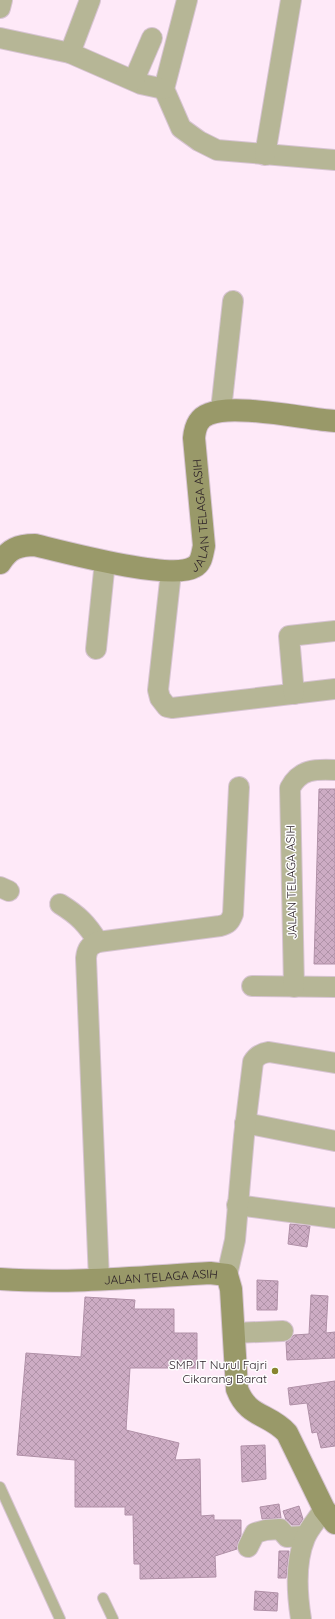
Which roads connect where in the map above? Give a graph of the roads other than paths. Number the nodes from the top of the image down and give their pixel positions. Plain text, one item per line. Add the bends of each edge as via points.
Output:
1 (2, 0) edge
2 (90, 0) edge
3 (187, 0) edge
4 (291, 0) edge
5 (0, 8) edge
6 (0, 38) edge
7 (152, 38) dead end
8 (70, 53) junction
9 (134, 80) junction
10 (164, 89) junction
11 (265, 155) junction
12 (335, 160) edge
13 (233, 301) dead end
14 (221, 410) junction
15 (335, 421) edge
16 (1, 556) edge
17 (105, 561) junction
18 (171, 572) junction
19 (335, 631) edge
20 (96, 649) dead end
21 (335, 689) edge
22 (294, 694) junction
23 (335, 770) edge
24 (239, 787) dead end
25 (60, 904) dead end
26 (98, 942) junction
27 (252, 986) dead end
28 (294, 987) junction
29 (335, 988) edge
30 (335, 1063) edge
31 (245, 1123) junction
32 (335, 1141) edge
33 (237, 1205) junction
34 (335, 1218) edge
35 (228, 1275) junction
36 (0, 1279) edge
37 (99, 1280) junction
38 (283, 1331) dead end
39 (234, 1333) junction
40 (0, 1487) edge
41 (330, 1516) edge
42 (305, 1536) junction
43 (248, 1547) dead end
44 (103, 1598) dead end
45 (60, 1619) edge
46 (113, 1619) edge
47 (301, 1619) edge

1 - 5 street
2 - 8 street
3 - 10 street
4 - 11 street
6 - 8 street
7 - 9 street
8 - 9 street
9 - 10 street
10 - 11 street via 181,128 199,141 218,150
11 - 12 street
13 - 14 street
14 - 15 street, JALAN TELAGA ASIH via 242,410
14 - 18 street, JALAN TELAGA ASIH via 208,414 195,428 204,546 201,562 183,572
16 - 17 street, JALAN TELAGA ASIH via 23,545 35,545
17 - 18 street, JALAN TELAGA ASIH
17 - 20 street
18 - 22 street via 158,690 167,707
19 - 22 street via 289,636
21 - 22 street
23 - 28 street, JALAN TELAGA ASIH via 308,771 293,781 290,788
24 - 26 street via 233,914 230,921 220,926
25 - 26 street via 76,914 89,927
26 - 37 street via 87,949 86,958
27 - 28 street
28 - 29 street
30 - 31 street via 269,1052 259,1054 253,1062
31 - 32 street
31 - 33 street
33 - 34 street
33 - 35 street via 235,1240
35 - 37 street, JALAN TELAGA ASIH via 210,1273
35 - 39 street, JALAN TELAGA ASIH
36 - 37 street, JALAN TELAGA ASIH
38 - 39 street
39 - 41 street, JALAN TELAGA ASIH via 237,1389 241,1398 254,1412 287,1432
40 - 45 lane
41 - 42 street
42 - 43 street via 287,1537 280,1529 266,1530 255,1533
42 - 47 street via 300,1551 299,1567
44 - 46 lane

